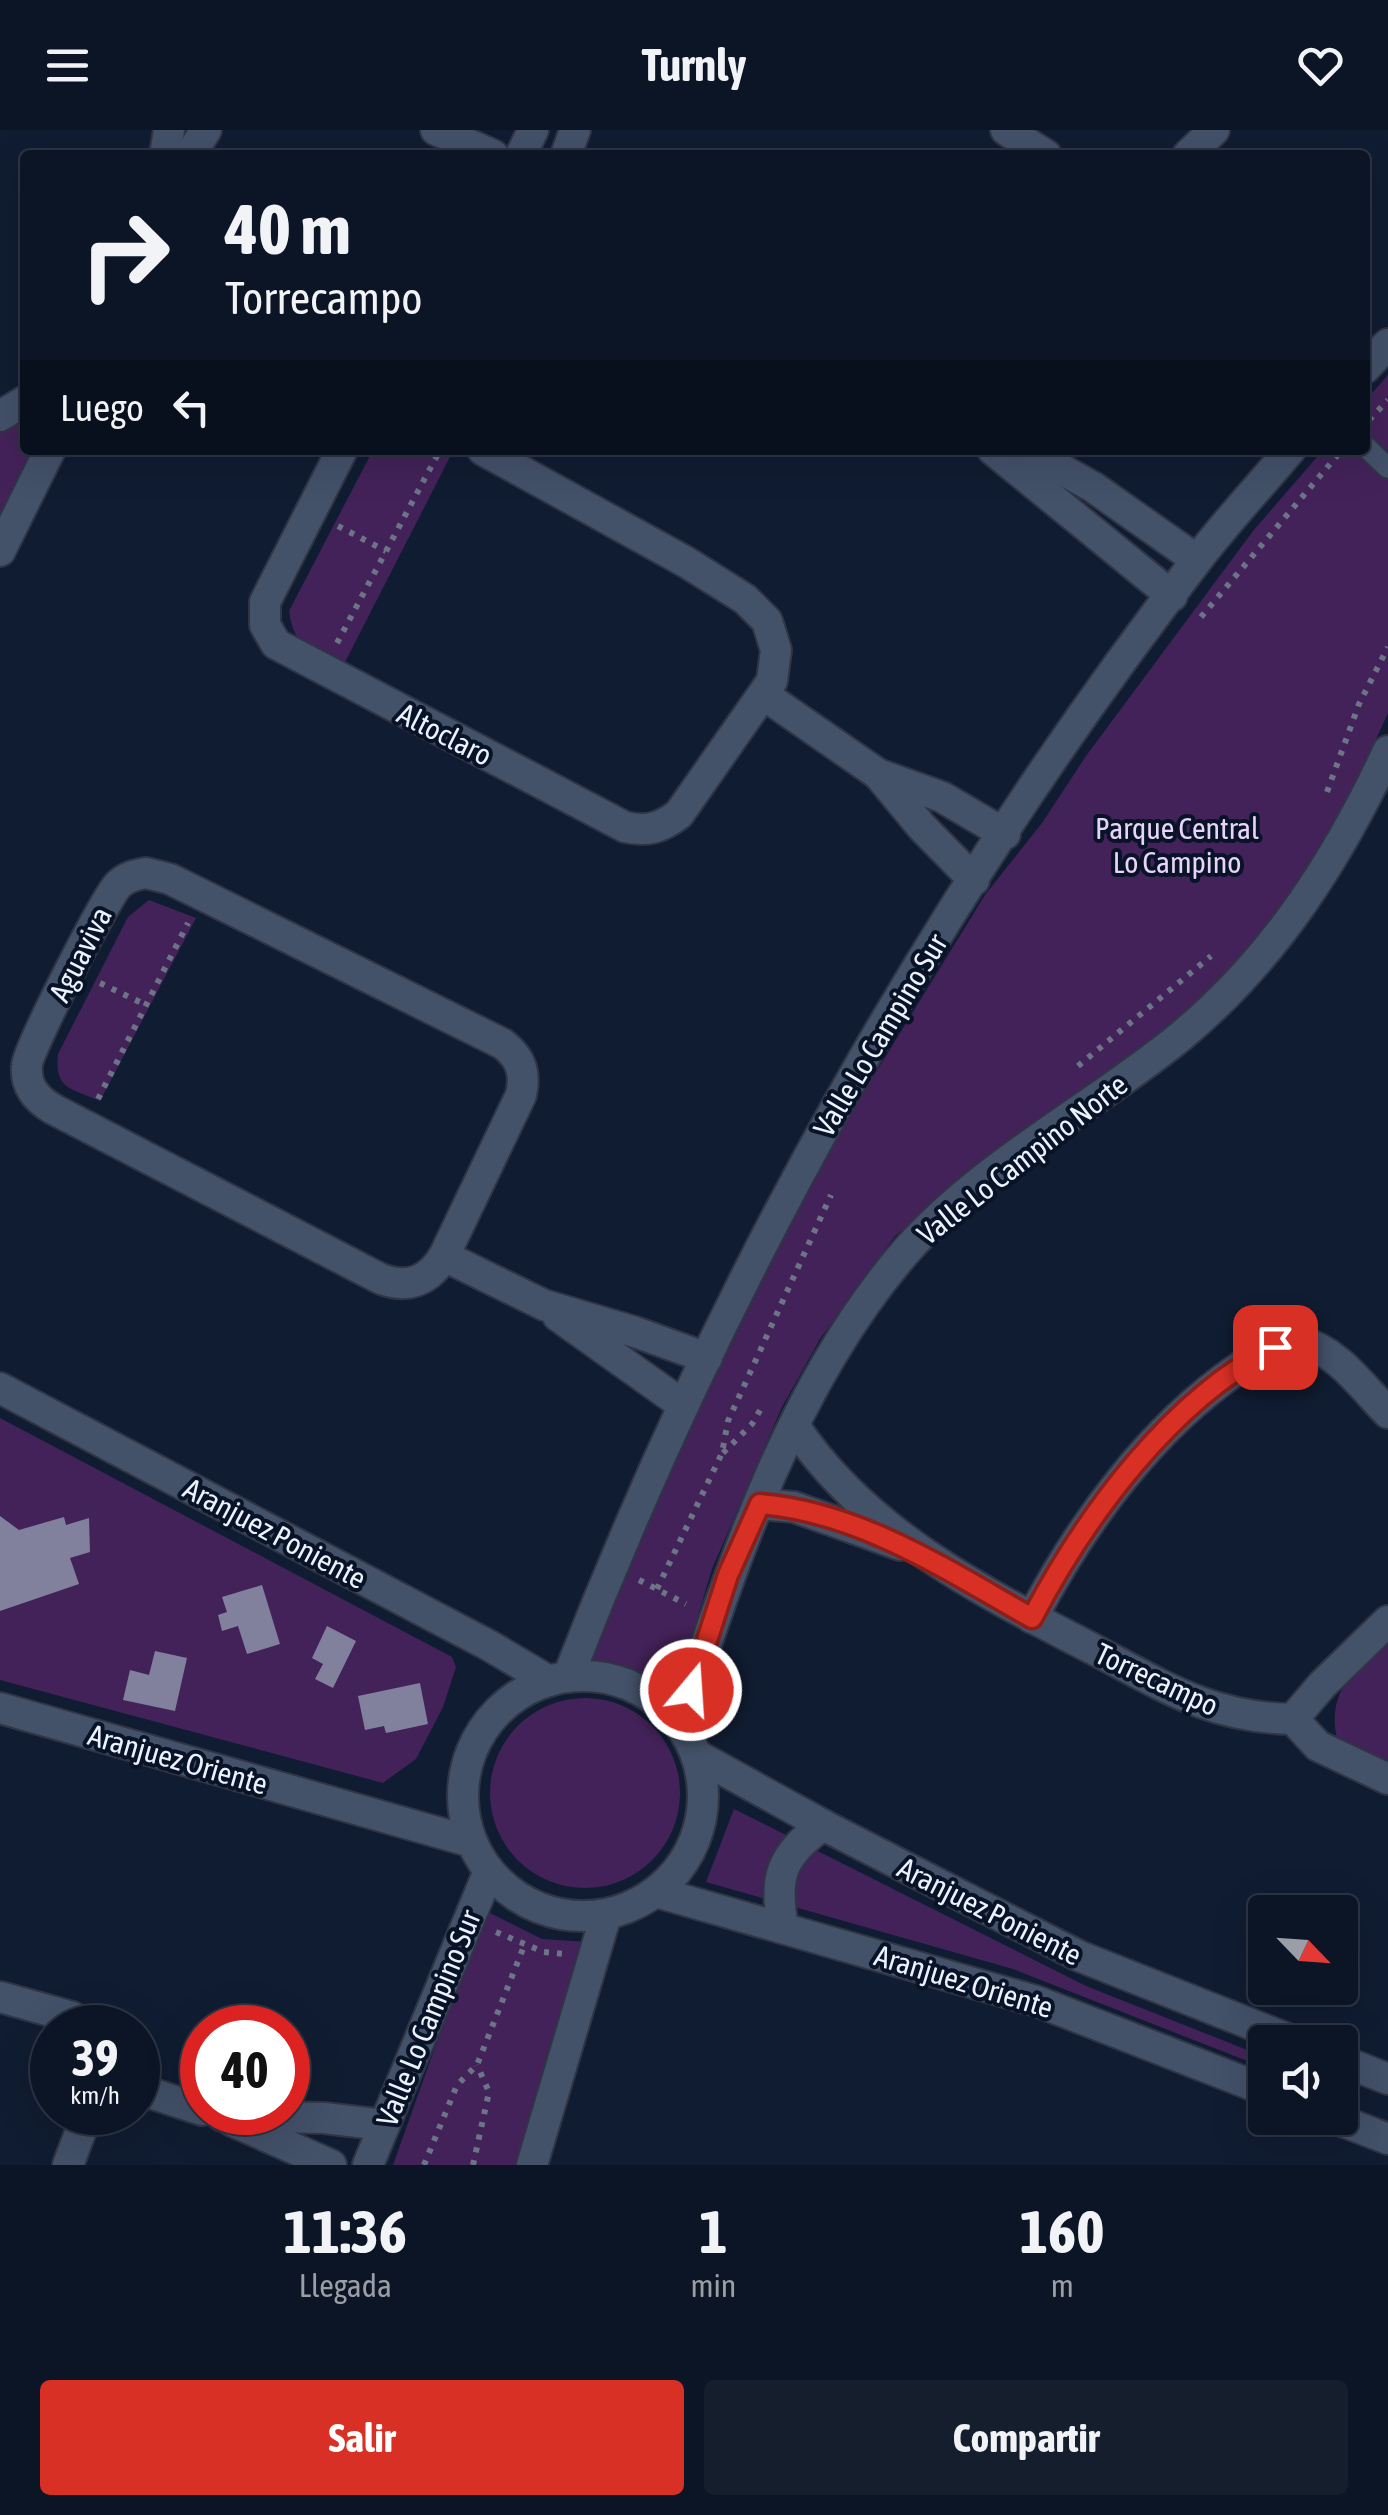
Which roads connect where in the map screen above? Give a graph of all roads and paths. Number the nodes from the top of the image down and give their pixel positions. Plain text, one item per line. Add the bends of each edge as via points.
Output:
1 (436, 130) edge
2 (1006, 130) edge
3 (1214, 130) edge
4 (482, 150) edge
5 (1038, 150) edge
6 (1193, 150) edge
7 (1388, 344) edge
8 (1370, 363) edge
9 (1388, 400) edge
10 (1370, 419) edge
11 (48, 455) edge
12 (339, 455) edge
13 (437, 455) edge
14 (492, 455) edge
15 (999, 455) edge
16 (1037, 455) edge
17 (1286, 455) edge
18 (1338, 455) edge
19 (311, 511) junction
20 (0, 550) edge
21 (386, 551) junction
22 (1197, 560) junction
23 (1172, 596) junction
24 (1192, 629) dead end
25 (1388, 648) edge
26 (322, 670) junction
27 (764, 695) junction
28 (1384, 768) edge
29 (878, 774) junction
30 (1326, 794) dead end
31 (1005, 834) junction
32 (974, 880) junction
33 (202, 895) junction
34 (1215, 953) dead end
35 (72, 969) junction
36 (146, 1005) junction
37 (1076, 1068) dead end
38 (85, 1126) junction
39 (834, 1188) dead end
40 (444, 1256) junction
41 (544, 1305) junction
42 (707, 1358) junction
43 (0, 1388) edge
44 (770, 1393) dead end
45 (683, 1405) junction
46 (1388, 1413) edge
47 (795, 1427) junction
48 (722, 1454) junction
49 (760, 1504) junction
50 (921, 1554) junction
51 (610, 1568) junction
52 (657, 1588) junction
53 (1032, 1618) junction
54 (713, 1620) junction
55 (1388, 1621) edge
56 (559, 1679) junction
57 (0, 1708) edge
58 (1293, 1719) junction
59 (680, 1725) junction
60 (696, 1755) junction
61 (1388, 1780) edge
62 (823, 1825) junction
63 (472, 1842) junction
64 (489, 1870) junction
65 (656, 1892) junction
66 (606, 1914) junction
67 (468, 1916) junction
68 (784, 1928) junction
69 (524, 1946) junction
70 (595, 1956) junction
71 (0, 1996) edge
72 (32, 2005) edge
73 (1253, 2025) edge
74 (477, 2065) junction
75 (1358, 2067) edge
76 (1388, 2079) edge
77 (1248, 2083) edge
78 (310, 2117) edge
79 (384, 2125) junction
80 (1358, 2127) edge
81 (79, 2135) edge
82 (262, 2135) edge
83 (1388, 2138) edge
84 (68, 2165) edge
85 (331, 2165) edge
86 (368, 2165) edge
87 (424, 2165) edge
88 (473, 2165) edge
89 (532, 2165) edge

1 - 4 street
2 - 5 street
3 - 6 street
7 - 8 street
9 - 10 path
11 - 20 street
12 - 19 street, Altoclaro
13 - 21 path
14 - 27 street, Altoclaro via 627,527 757,608 776,650
15 - 23 street
16 - 22 street
17 - 22 street, Valle Lo Campino Sur
18 - 24 path
19 - 21 path
19 - 26 street, Altoclaro via 263,613 276,644
21 - 26 path
22 - 23 street, Valle Lo Campino Sur
23 - 31 street, Valle Lo Campino Sur
25 - 30 path
26 - 27 street, Altoclaro via 639,831 679,814
27 - 29 street
28 - 47 street, Valle Lo Campino Norte via 1306,902 1267,953 1180,1036 1022,1151 909,1248 835,1348
29 - 31 street via 942,797
29 - 32 street
31 - 32 street, Valle Lo Campino Sur
32 - 42 street, Valle Lo Campino Sur via 818,1137
33 - 35 street, Aguaviva via 158,874 124,880
33 - 36 path
33 - 40 street, Aguaviva via 503,1044 518,1058 521,1095
34 - 37 path
35 - 36 path
35 - 38 street, Aguaviva via 26,1069 42,1103
36 - 38 path
38 - 40 street, Aguaviva via 392,1283 416,1282
39 - 48 path via 734,1407
40 - 41 street
41 - 42 street
41 - 45 street
42 - 45 street, Valle Lo Campino Sur
43 - 56 street, Aranjuez Poniente
44 - 48 path via 752,1424
45 - 51 street, Valle Lo Campino Sur
46 - 53 street via 1312,1345 1286,1342 1254,1358 1201,1396 1120,1484
47 - 49 street, Valle Lo Campino Norte
47 - 50 street, Torrecampo via 836,1480
48 - 52 path
49 - 50 street, Torrecampo via 794,1506
49 - 54 street, Valle Lo Campino Norte
50 - 53 street, Torrecampo
51 - 52 path
51 - 56 street, Valle Lo Campino Sur
52 - 54 path
53 - 58 street, Torrecampo via 1213,1708
54 - 59 street, Valle Lo Campino Norte
55 - 58 street
56 - 59 street via 618,1681 642,1691
56 - 63 street via 523,1692 500,1710 476,1745 464,1786
57 - 63 street, Aranjuez Oriente
58 - 61 street via 1318,1746
59 - 60 street
60 - 62 street, Aranjuez Poniente
60 - 65 street via 702,1779 699,1830 682,1864
62 - 68 street via 784,1864 778,1888
62 - 73 street, Aranjuez Poniente via 1079,1956
63 - 64 street
64 - 66 street via 529,1904 580,1917
64 - 67 street, Valle Lo Campino Sur
65 - 66 street
65 - 68 street, Aranjuez Oriente
66 - 70 street
67 - 69 path
67 - 79 street, Valle Lo Campino Sur
68 - 77 street, Aranjuez Oriente via 1036,2001
69 - 70 path
69 - 74 path
70 - 89 street
71 - 72 street
74 - 87 path via 457,2085
74 - 88 path via 489,2092
75 - 76 street
78 - 79 street
79 - 86 street, Valle Lo Campino Sur
80 - 83 street
81 - 84 street
82 - 85 street

